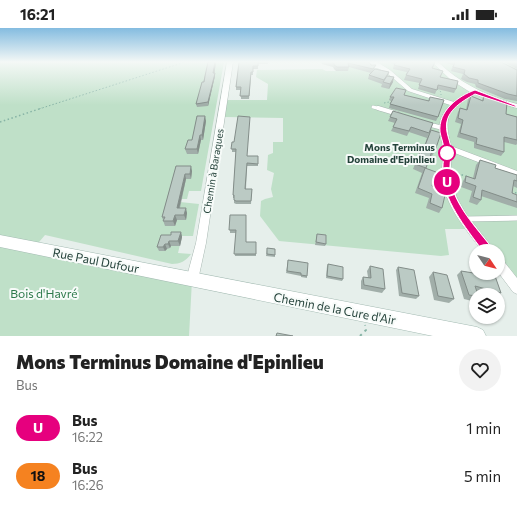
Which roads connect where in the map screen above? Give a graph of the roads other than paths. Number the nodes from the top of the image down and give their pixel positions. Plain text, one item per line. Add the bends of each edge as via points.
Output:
1 (228, 76) edge
2 (394, 76) edge
3 (448, 76) edge
4 (475, 92) junction
5 (453, 104) junction
6 (517, 106) edge
7 (373, 107) dead end
8 (406, 117) edge
9 (424, 122) edge
10 (443, 128) junction
11 (448, 148) junction
12 (517, 174) edge
13 (517, 218) edge
14 (465, 220) junction
15 (0, 241) edge
16 (484, 244) edge
17 (505, 272) edge
18 (192, 280) junction
19 (517, 288) edge
20 (477, 336) edge

1 - 18 street, Chemin à Baraques via 201,244
2 - 5 street via 410,90
3 - 4 street
4 - 5 street
4 - 6 street
5 - 10 street
7 - 8 lane
9 - 10 lane
10 - 11 street
11 - 12 street
11 - 14 street via 448,188
13 - 14 lane
14 - 16 street
15 - 18 street, Rue Paul Dufour
17 - 19 street
18 - 20 street, Chemin de la Cure d'Air

